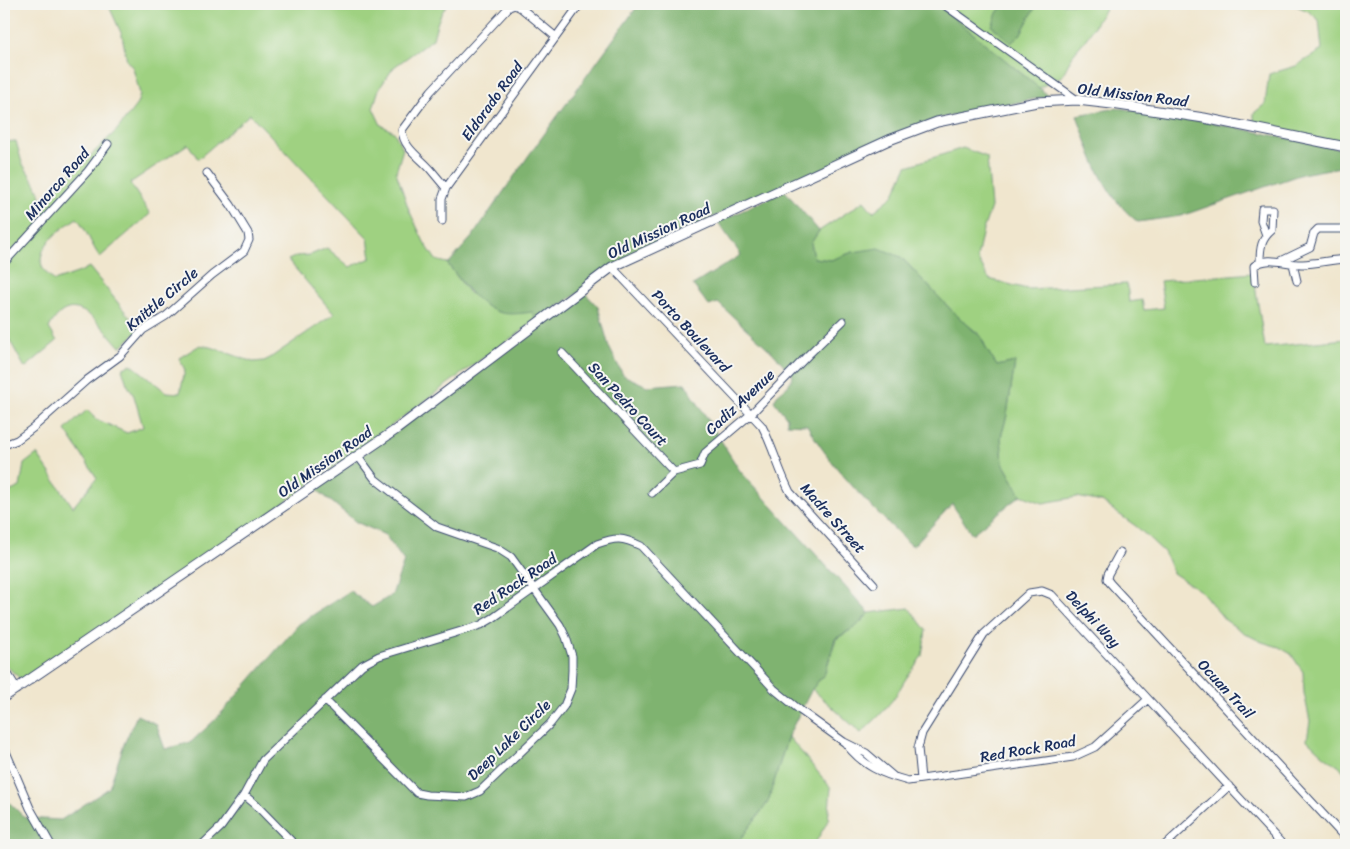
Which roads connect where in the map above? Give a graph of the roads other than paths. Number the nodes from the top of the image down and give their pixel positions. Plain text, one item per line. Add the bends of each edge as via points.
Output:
1 (580, 4) edge
2 (944, 4) edge
3 (522, 6) edge
4 (556, 37) junction
5 (1077, 100) junction
6 (108, 144) dead end
7 (1346, 147) edge
8 (207, 173) dead end
9 (446, 188) junction
10 (442, 221) dead end
11 (1346, 229) edge
12 (1266, 235) dead end
13 (1346, 259) edge
14 (1280, 261) junction
15 (1260, 262) junction
16 (4, 263) edge
17 (1293, 264) junction
18 (612, 267) junction
19 (1297, 281) dead end
20 (1255, 282) dead end
21 (843, 321) dead end
22 (562, 354) dead end
23 (751, 414) junction
24 (4, 445) edge
25 (358, 456) junction
26 (674, 472) junction
27 (652, 494) dead end
28 (1120, 552) dead end
29 (874, 584) dead end
30 (534, 589) junction
31 (4, 670) edge
32 (16, 689) junction
33 (4, 697) edge
34 (1148, 699) junction
35 (324, 700) junction
36 (844, 742) junction
37 (4, 747) edge
38 (871, 757) junction
39 (865, 763) junction
40 (894, 777) junction
41 (921, 779) junction
42 (1228, 786) junction
43 (244, 795) junction
44 (1346, 840) edge
45 (52, 845) edge
46 (202, 845) edge
47 (295, 845) edge
48 (1165, 845) edge
49 (1283, 845) edge

1 - 4 street, Eldorado Road
2 - 5 street
3 - 4 street
3 - 9 street via 509,7 431,91 402,130 402,139 408,147
4 - 9 street, Eldorado Road
5 - 7 street, Old Mission Road via 1204,118
5 - 18 street, Old Mission Road via 1038,102 937,122 889,140
6 - 16 street, Minorca Road via 88,171
8 - 24 street, Knittle Circle via 248,233 244,252 212,275 166,316 143,330 120,356 87,380 33,428
9 - 10 street, Eldorado Road via 442,198
11 - 14 street via 1318,229 1310,247
12 - 15 street via 1260,245
13 - 17 street
14 - 15 street
14 - 17 street
15 - 20 street via 1254,266
17 - 19 street
18 - 23 street, Porto Boulevard
18 - 25 street, Old Mission Road
21 - 23 street, Cadiz Avenue
22 - 26 street, San Pedro Court
23 - 26 street, Cadiz Avenue via 705,452 700,465
23 - 29 street, Madre Street via 762,426 790,492
25 - 30 street, Deep Lake Circle via 375,479 437,527 497,548 511,557
25 - 32 street, Old Mission Road
26 - 27 street, Cadiz Avenue
28 - 44 street, Ocuan Trail via 1108,574 1110,584
30 - 35 street, Red Rock Road via 481,625 380,656 362,665
30 - 35 street, Deep Lake Circle via 566,637 572,656 570,689 564,706 550,724 480,791 466,797 418,793
30 - 36 street, Red Rock Road via 597,544 626,539 640,546 774,689
31 - 32 street
32 - 33 street, Old Mission Road
34 - 41 street, Red Rock Road via 1095,747 1073,757
34 - 41 street, Delphi Way via 1052,595 1042,591 1029,593 984,634 922,733 918,748
34 - 42 street, Delphi Way
35 - 43 street, Red Rock Road via 263,760
36 - 38 street, Red Rock Road
36 - 39 street, Red Rock Road
37 - 45 street via 30,808
38 - 39 street
38 - 40 street, Red Rock Road
39 - 40 street, Red Rock Road
40 - 41 street, Red Rock Road via 908,781
42 - 48 street
42 - 49 street, Delphi Way
43 - 46 street, Red Rock Road via 221,827
43 - 47 street

